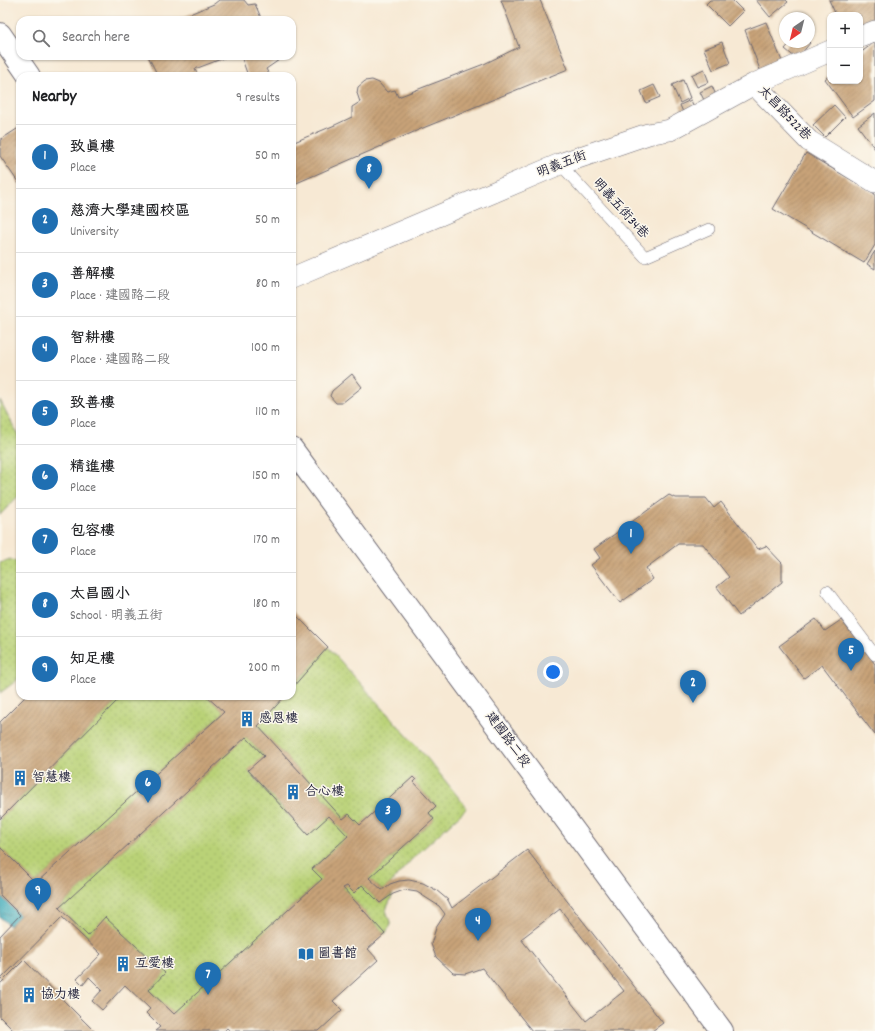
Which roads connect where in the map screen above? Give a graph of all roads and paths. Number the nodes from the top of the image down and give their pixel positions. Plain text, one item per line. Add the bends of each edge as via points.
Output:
1 (875, 31) edge
2 (0, 34) edge
3 (863, 36) edge
4 (827, 52) edge
5 (16, 57) edge
6 (18, 60) edge
7 (26, 72) edge
8 (754, 84) junction
9 (560, 164) junction
10 (875, 182) edge
11 (709, 229) dead end
12 (296, 276) edge
13 (296, 454) edge
14 (827, 590) dead end
15 (875, 655) edge
16 (722, 1031) edge

1 - 3 street
2 - 5 street
4 - 8 street, 明義五街
6 - 7 street
8 - 9 street, 明義五街 via 670,130 648,134
8 - 10 street, 太昌路522巷 via 809,141
9 - 11 lane, 明義五街34巷 via 645,257
9 - 12 street, 明義五街
13 - 16 street, 建國路二段
14 - 15 lane

